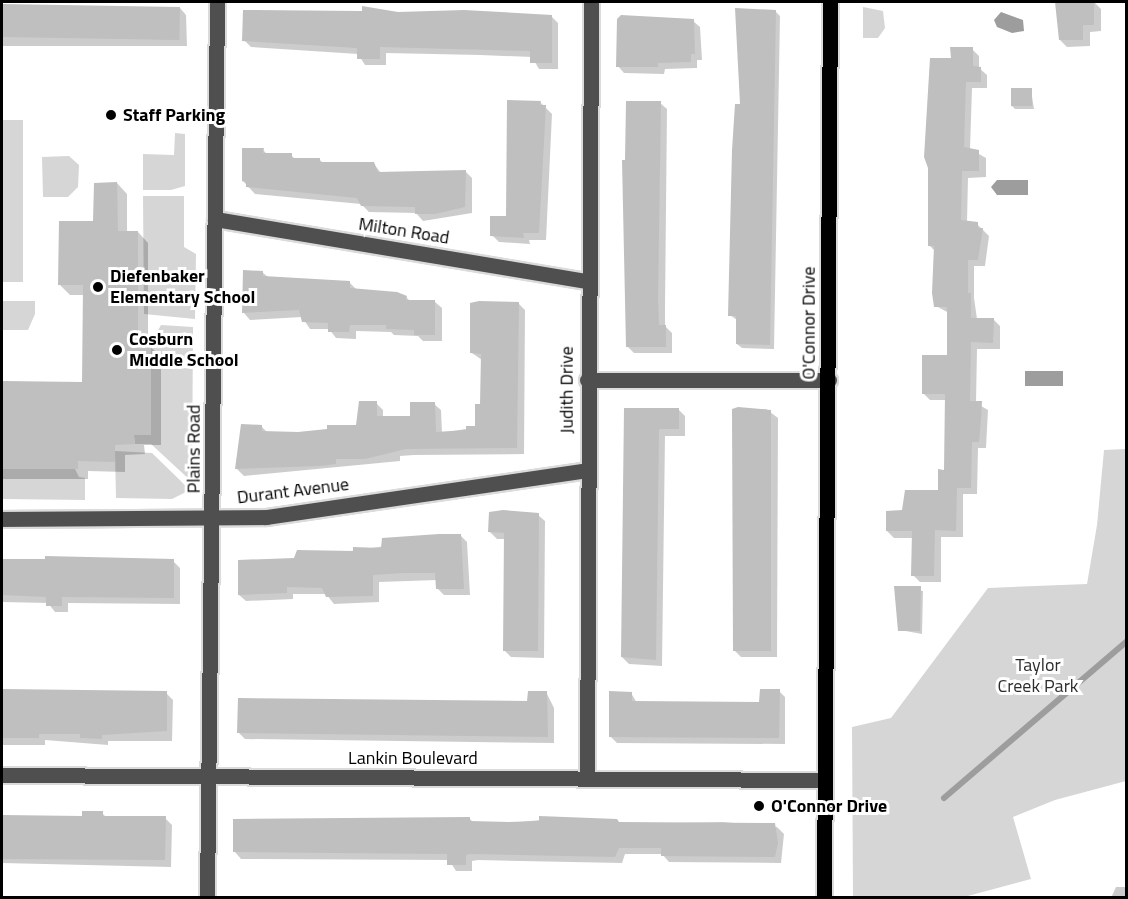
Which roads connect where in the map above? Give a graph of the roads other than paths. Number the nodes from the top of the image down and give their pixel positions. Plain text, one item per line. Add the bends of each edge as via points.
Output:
1 (217, 2) edge
2 (591, 2) edge
3 (830, 2) edge
4 (215, 219) junction
5 (587, 281) junction
6 (587, 380) junction
7 (828, 380) junction
8 (587, 470) junction
9 (2, 519) edge
10 (213, 519) junction
11 (2, 775) edge
12 (210, 776) junction
13 (587, 778) junction
14 (823, 780) junction
15 (207, 897) edge
16 (824, 897) edge

1 - 4 street, Plains Road
2 - 5 street, Judith Drive
3 - 7 main road, O'Connor Drive
4 - 5 street, Milton Road
4 - 10 street, Plains Road
5 - 6 street, Judith Drive
6 - 7 street
6 - 8 street, Judith Drive
7 - 14 main road, O'Connor Drive
8 - 10 street, Durant Avenue via 266,517
8 - 13 street, Judith Drive
9 - 10 street, Durant Avenue
10 - 12 street, Plains Road
11 - 12 street, Lankin Boulevard
12 - 13 street, Lankin Boulevard
12 - 15 street, Plains Road
13 - 14 street, Lankin Boulevard
14 - 16 main road, O'Connor Drive

